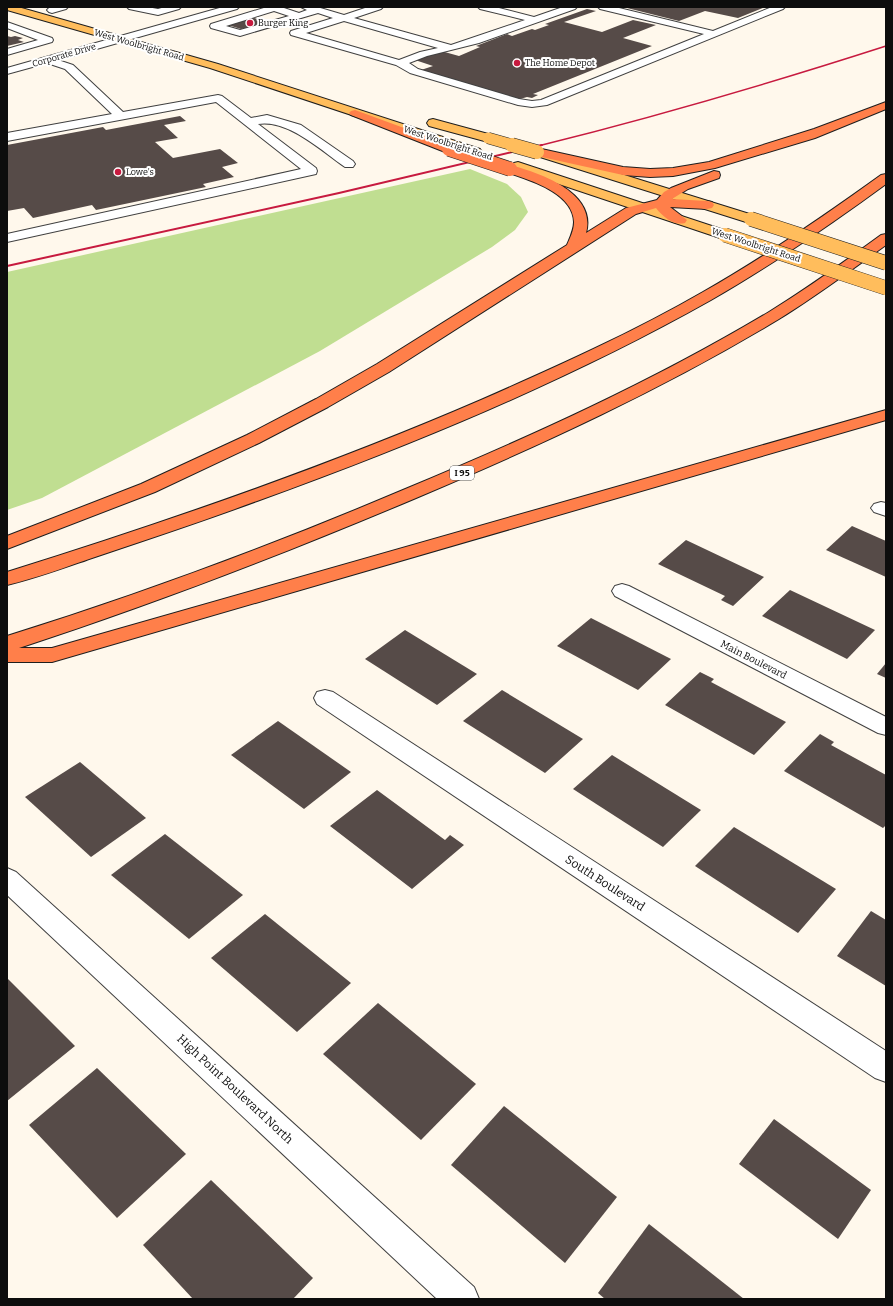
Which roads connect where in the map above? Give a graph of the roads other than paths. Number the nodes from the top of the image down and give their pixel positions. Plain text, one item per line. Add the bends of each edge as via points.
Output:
1 (7, 7) edge
2 (39, 7) edge
3 (63, 7) edge
4 (176, 7) edge
5 (205, 7) edge
6 (234, 7) edge
7 (306, 7) edge
8 (378, 7) edge
9 (483, 7) edge
10 (572, 7) edge
11 (603, 7) edge
12 (780, 7) edge
13 (139, 8) edge
14 (19, 10) junction
15 (52, 10) junction
16 (318, 10) junction
17 (7, 13) edge
18 (75, 16) dead end
19 (300, 16) junction
20 (343, 18) junction
21 (535, 20) junction
22 (7, 25) edge
23 (127, 28) junction
24 (20, 30) junction
25 (7, 33) edge
26 (144, 33) junction
27 (715, 34) junction
28 (108, 35) junction
29 (159, 37) dead end
30 (122, 39) junction
31 (451, 48) junction
32 (7, 52) edge
33 (48, 60) junction
34 (400, 63) junction
35 (7, 65) edge
36 (886, 105) edge
37 (355, 113) joint
38 (121, 116) junction
39 (422, 119) dead end
40 (248, 122) junction
41 (825, 130) junction
42 (7, 137) edge
43 (454, 147) joint
44 (558, 158) junction
45 (349, 164) dead end
46 (514, 167) junction
47 (886, 178) edge
48 (666, 198) junction
49 (707, 205) joint
50 (642, 207) junction
51 (680, 220) junction
52 (7, 238) edge
53 (886, 238) edge
54 (573, 248) junction
55 (886, 262) edge
56 (886, 288) edge
57 (886, 415) edge
58 (7, 544) edge
59 (7, 579) edge
60 (622, 591) dead end
61 (7, 644) edge
62 (7, 655) edge
63 (325, 698) dead end
64 (886, 727) edge
65 (7, 879) edge
66 (886, 1068) edge
67 (462, 1299) edge

1 - 14 main road, West Woolbright Road
2 - 15 main road
3 - 15 street
4 - 13 street via 158,12
5 - 23 street, Corporate Drive
6 - 26 street, Corporate Drive
7 - 16 street
8 - 20 street
9 - 21 street
10 - 21 street
11 - 27 street
12 - 27 street
14 - 17 street
14 - 28 main road, West Woolbright Road
15 - 18 main road
16 - 19 street
16 - 20 street
19 - 19 street via 274,8 215,26 240,33
20 - 31 street
20 - 34 street via 295,33
21 - 31 street
22 - 24 street
23 - 26 main road, West Woolbright Road
23 - 28 street, Corporate Drive
24 - 25 street
24 - 32 street via 48,40
26 - 29 main road, West Woolbright Road
26 - 30 street, Corporate Drive
27 - 34 street via 543,103 518,102 414,71
28 - 30 main road, West Woolbright Road
28 - 35 street, Corporate Drive
30 - 33 street, Corporate Drive
30 - 37 main road, West Woolbright Road via 227,70
31 - 34 street
33 - 35 street, Corporate Drive
33 - 38 street via 69,68
36 - 41 highway
37 - 43 highway
38 - 40 street via 218,98
38 - 42 street
39 - 44 main road, West Woolbright Road, bridge
40 - 45 street via 267,119 297,128
40 - 52 street via 311,171
41 - 44 highway via 711,165 673,172 623,171
41 - 48 highway
43 - 46 main road, West Woolbright Road
44 - 48 main road, West Woolbright Road
46 - 50 main road, West Woolbright Road
46 - 54 highway via 563,192 575,203 581,220 580,232
47 - 59 highway via 796,242 713,292 630,336 510,394 297,480 169,526
48 - 49 highway
48 - 50 highway
48 - 51 highway via 661,205
49 - 55 main road, bridge
50 - 51 main road, West Woolbright Road
50 - 54 highway
51 - 56 main road, West Woolbright Road, bridge
53 - 61 highway, I 95 via 810,291 720,346 611,403 503,454 393,502 206,576
54 - 58 highway via 383,368 287,422 148,488
57 - 62 highway via 52,655
60 - 64 street, Main Boulevard
63 - 66 street, South Boulevard
65 - 67 street, High Point Boulevard North

